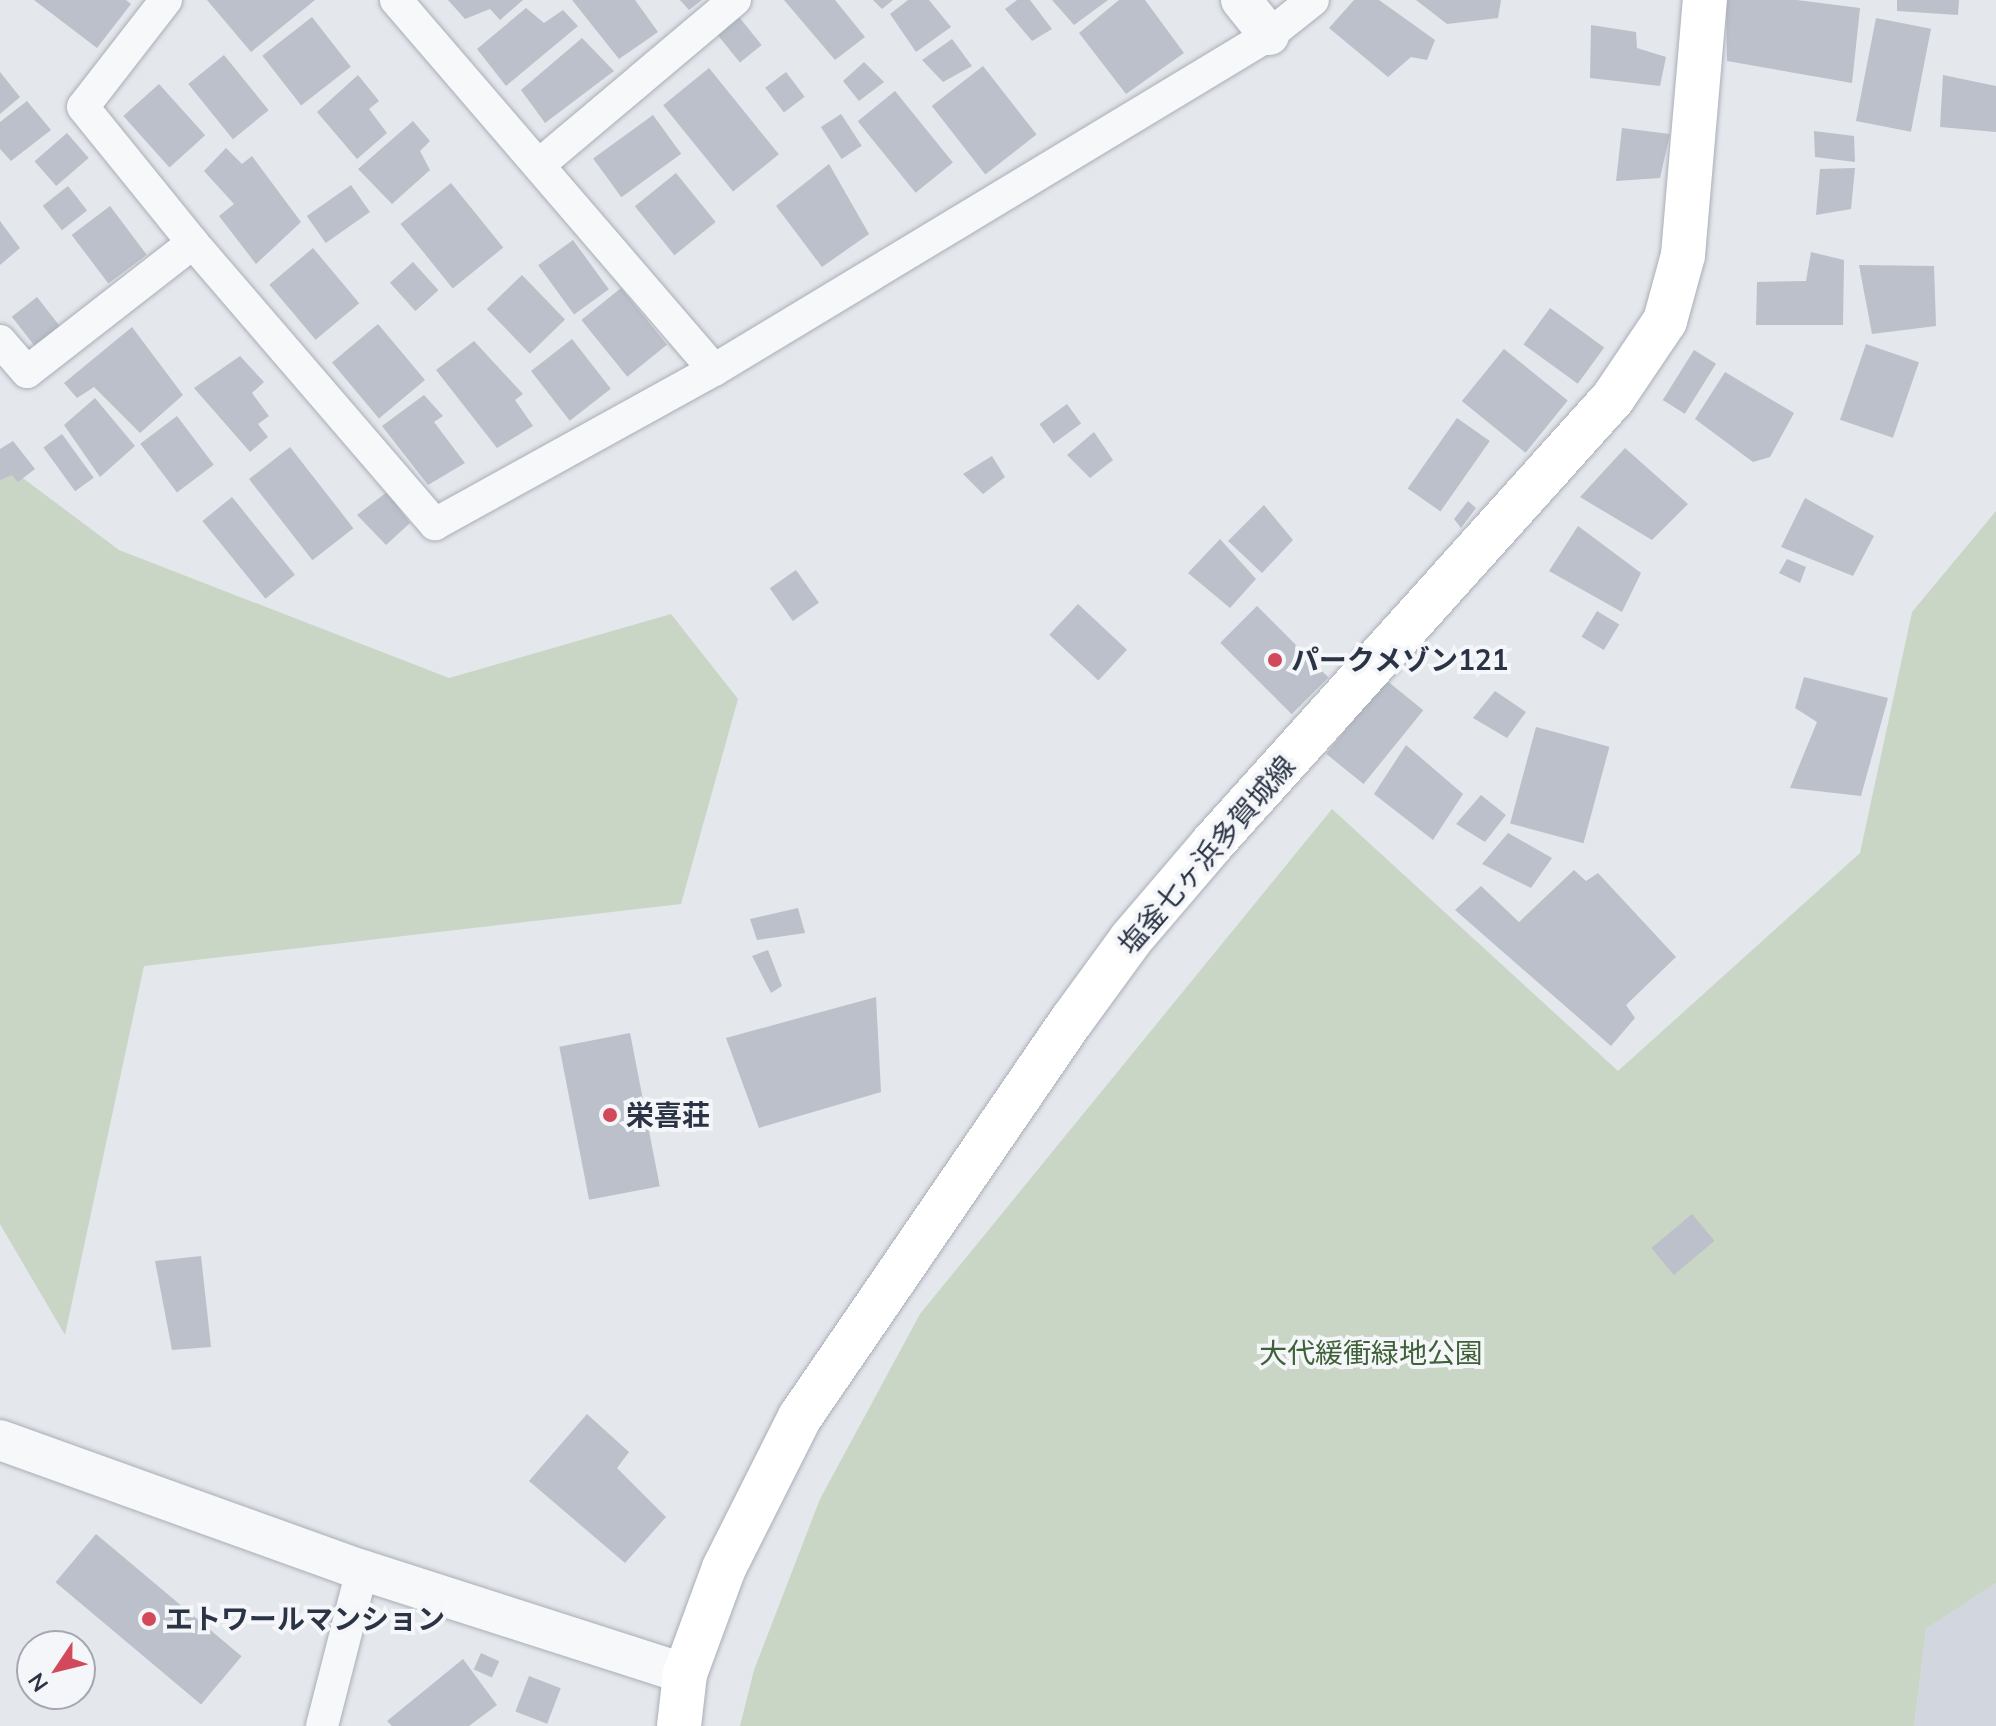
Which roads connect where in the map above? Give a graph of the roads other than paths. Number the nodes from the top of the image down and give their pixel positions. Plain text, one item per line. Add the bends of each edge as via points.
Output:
1 (166, 0) edge
2 (396, 0) edge
3 (735, 0) edge
4 (1241, 0) edge
5 (1313, 0) edge
6 (1705, 0) edge
7 (1269, 35) junction
8 (540, 164) junction
9 (193, 243) junction
10 (0, 341) edge
11 (714, 370) junction
12 (0, 1440) edge
13 (362, 1570) junction
14 (685, 1674) junction
15 (322, 1726) edge
16 (679, 1726) edge

1 - 9 street via 83,107
2 - 8 street
3 - 8 street
4 - 7 street
5 - 7 street
6 - 14 main road, 塩釜七ヶ浜多賀城線 via 1683,255 1665,321 1613,398 1212,844 1080,1008 800,1417 724,1568
7 - 11 street
8 - 11 street
9 - 10 street via 27,372
9 - 11 street via 435,524
12 - 13 street
13 - 14 street
13 - 15 street
14 - 16 main road, 塩釜七ヶ浜多賀城線

